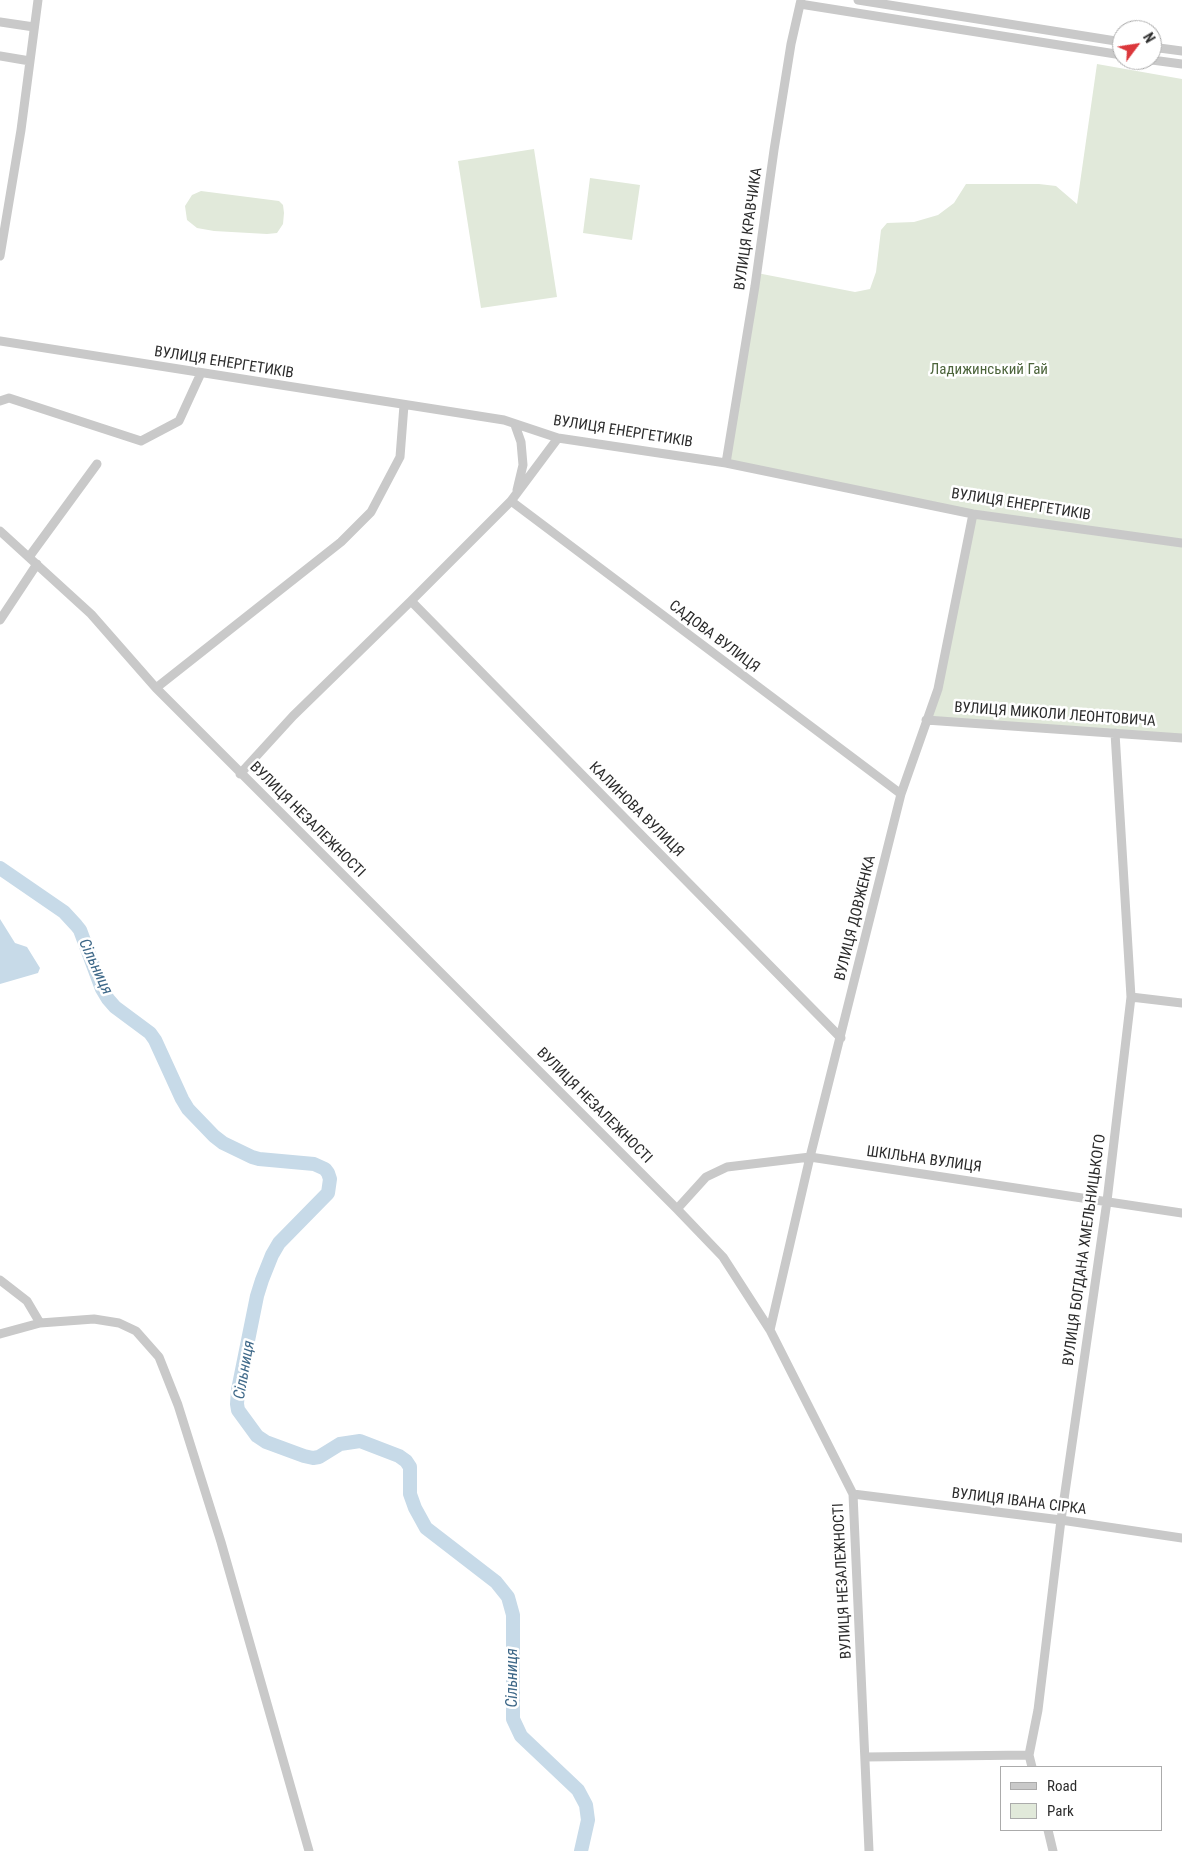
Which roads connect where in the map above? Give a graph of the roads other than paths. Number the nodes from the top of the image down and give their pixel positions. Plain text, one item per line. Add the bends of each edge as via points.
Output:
1 (38, 0) edge
2 (858, 0) edge
3 (801, 2) edge
4 (0, 22) edge
5 (997, 22) junction
6 (34, 27) junction
7 (995, 35) junction
8 (1090, 36) junction
9 (1112, 40) edge
10 (1162, 48) edge
11 (1088, 50) junction
12 (1182, 52) edge
13 (1112, 54) edge
14 (0, 56) edge
15 (30, 61) junction
16 (1162, 61) edge
17 (1182, 64) edge
18 (4, 210) edge
19 (0, 256) edge
20 (0, 341) edge
21 (201, 373) junction
22 (0, 402) edge
23 (404, 405) junction
24 (515, 425) junction
25 (558, 438) junction
26 (726, 463) junction
27 (97, 464) dead end
28 (513, 498) junction
29 (973, 514) junction
30 (0, 531) edge
31 (1182, 543) edge
32 (29, 557) junction
33 (37, 564) junction
34 (411, 601) junction
35 (0, 620) edge
36 (156, 688) junction
37 (926, 720) junction
38 (1115, 733) junction
39 (1182, 738) edge
40 (240, 774) junction
41 (900, 794) junction
42 (1131, 998) junction
43 (1182, 1003) edge
44 (841, 1038) junction
45 (810, 1157) junction
46 (1107, 1201) junction
47 (677, 1209) junction
48 (1182, 1213) edge
49 (0, 1280) edge
50 (40, 1323) junction
51 (770, 1330) junction
52 (0, 1334) edge
53 (853, 1494) junction
54 (1061, 1520) junction
55 (1182, 1538) edge
56 (1029, 1755) junction
57 (864, 1757) junction
58 (1032, 1766) edge
59 (1048, 1831) edge
60 (309, 1851) edge
61 (869, 1851) edge
62 (1053, 1851) edge

1 - 6 street
2 - 5 street
3 - 7 street
3 - 26 street, ВУЛИЦЯ КРАВЧИКА via 777,130
4 - 6 street
5 - 7 street
5 - 8 street
6 - 15 street
7 - 11 street
8 - 9 street
8 - 11 street
10 - 12 street
11 - 13 street
14 - 15 street
15 - 18 street
16 - 17 street
18 - 19 street
20 - 21 street, ВУЛИЦЯ ЕНЕРГЕТИКІВ
21 - 22 street via 179,421 141,441 9,398
21 - 23 street, ВУЛИЦЯ ЕНЕРГЕТИКІВ
23 - 24 street, ВУЛИЦЯ ЕНЕРГЕТИКІВ via 504,420
23 - 36 street via 400,457 370,512 341,542
24 - 25 street, ВУЛИЦЯ ЕНЕРГЕТИКІВ
24 - 28 street via 521,442 523,465
25 - 26 street, ВУЛИЦЯ ЕНЕРГЕТИКІВ
25 - 28 street
26 - 29 street, ВУЛИЦЯ ЕНЕРГЕТИКІВ
27 - 32 street
28 - 34 street
28 - 41 street, САДОВА ВУЛИЦЯ
29 - 31 street, ВУЛИЦЯ ЕНЕРГЕТИКІВ
29 - 37 street, ВУЛИЦЯ ДОВЖЕНКА via 938,688
30 - 32 street, ВУЛИЦЯ НЕЗАЛЕЖНОСТІ
32 - 33 street, ВУЛИЦЯ НЕЗАЛЕЖНОСТІ
33 - 35 street
33 - 36 street, ВУЛИЦЯ НЕЗАЛЕЖНОСТІ via 90,614
34 - 40 street via 293,716
34 - 44 street, КАЛИНОВА ВУЛИЦЯ
36 - 40 street, ВУЛИЦЯ НЕЗАЛЕЖНОСТІ
37 - 38 street, ВУЛИЦЯ МИКОЛИ ЛЕОНТОВИЧА
37 - 41 street, ВУЛИЦЯ ДОВЖЕНКА
38 - 39 street, ВУЛИЦЯ МИКОЛИ ЛЕОНТОВИЧА
38 - 42 street, ВУЛИЦЯ БОГДАНА ХМЕЛЬНИЦЬКОГО
40 - 47 street, ВУЛИЦЯ НЕЗАЛЕЖНОСТІ
41 - 44 street, ВУЛИЦЯ ДОВЖЕНКА
42 - 43 street
42 - 46 street, ВУЛИЦЯ БОГДАНА ХМЕЛЬНИЦЬКОГО
44 - 45 street, ВУЛИЦЯ ДОВЖЕНКА
45 - 46 street, ШКІЛЬНА ВУЛИЦЯ
45 - 47 street, ШКІЛЬНА ВУЛИЦЯ via 727,1167 706,1177
45 - 51 street, ВУЛИЦЯ ДОВЖЕНКА
46 - 48 street, ШКІЛЬНА ВУЛИЦЯ
46 - 54 street, ВУЛИЦЯ БОГДАНА ХМЕЛЬНИЦЬКОГО
47 - 51 street, ВУЛИЦЯ НЕЗАЛЕЖНОСТІ via 723,1257
49 - 50 street via 27,1301
50 - 52 street
50 - 60 street via 94,1319 119,1323 136,1331 158,1357 178,1405 221,1542
51 - 53 street, ВУЛИЦЯ НЕЗАЛЕЖНОСТІ
53 - 54 street, ВУЛИЦЯ ІВАНА СІРКА
53 - 57 street, ВУЛИЦЯ НЕЗАЛЕЖНОСТІ
54 - 55 street, ВУЛИЦЯ ІВАНА СІРКА
54 - 56 street, ВУЛИЦЯ БОГДАНА ХМЕЛЬНИЦЬКОГО via 1038,1710
56 - 57 street
56 - 58 street, ВУЛИЦЯ БОГДАНА ХМЕЛЬНИЦЬКОГО
57 - 61 street, ВУЛИЦЯ НЕЗАЛЕЖНОСТІ
59 - 62 street

